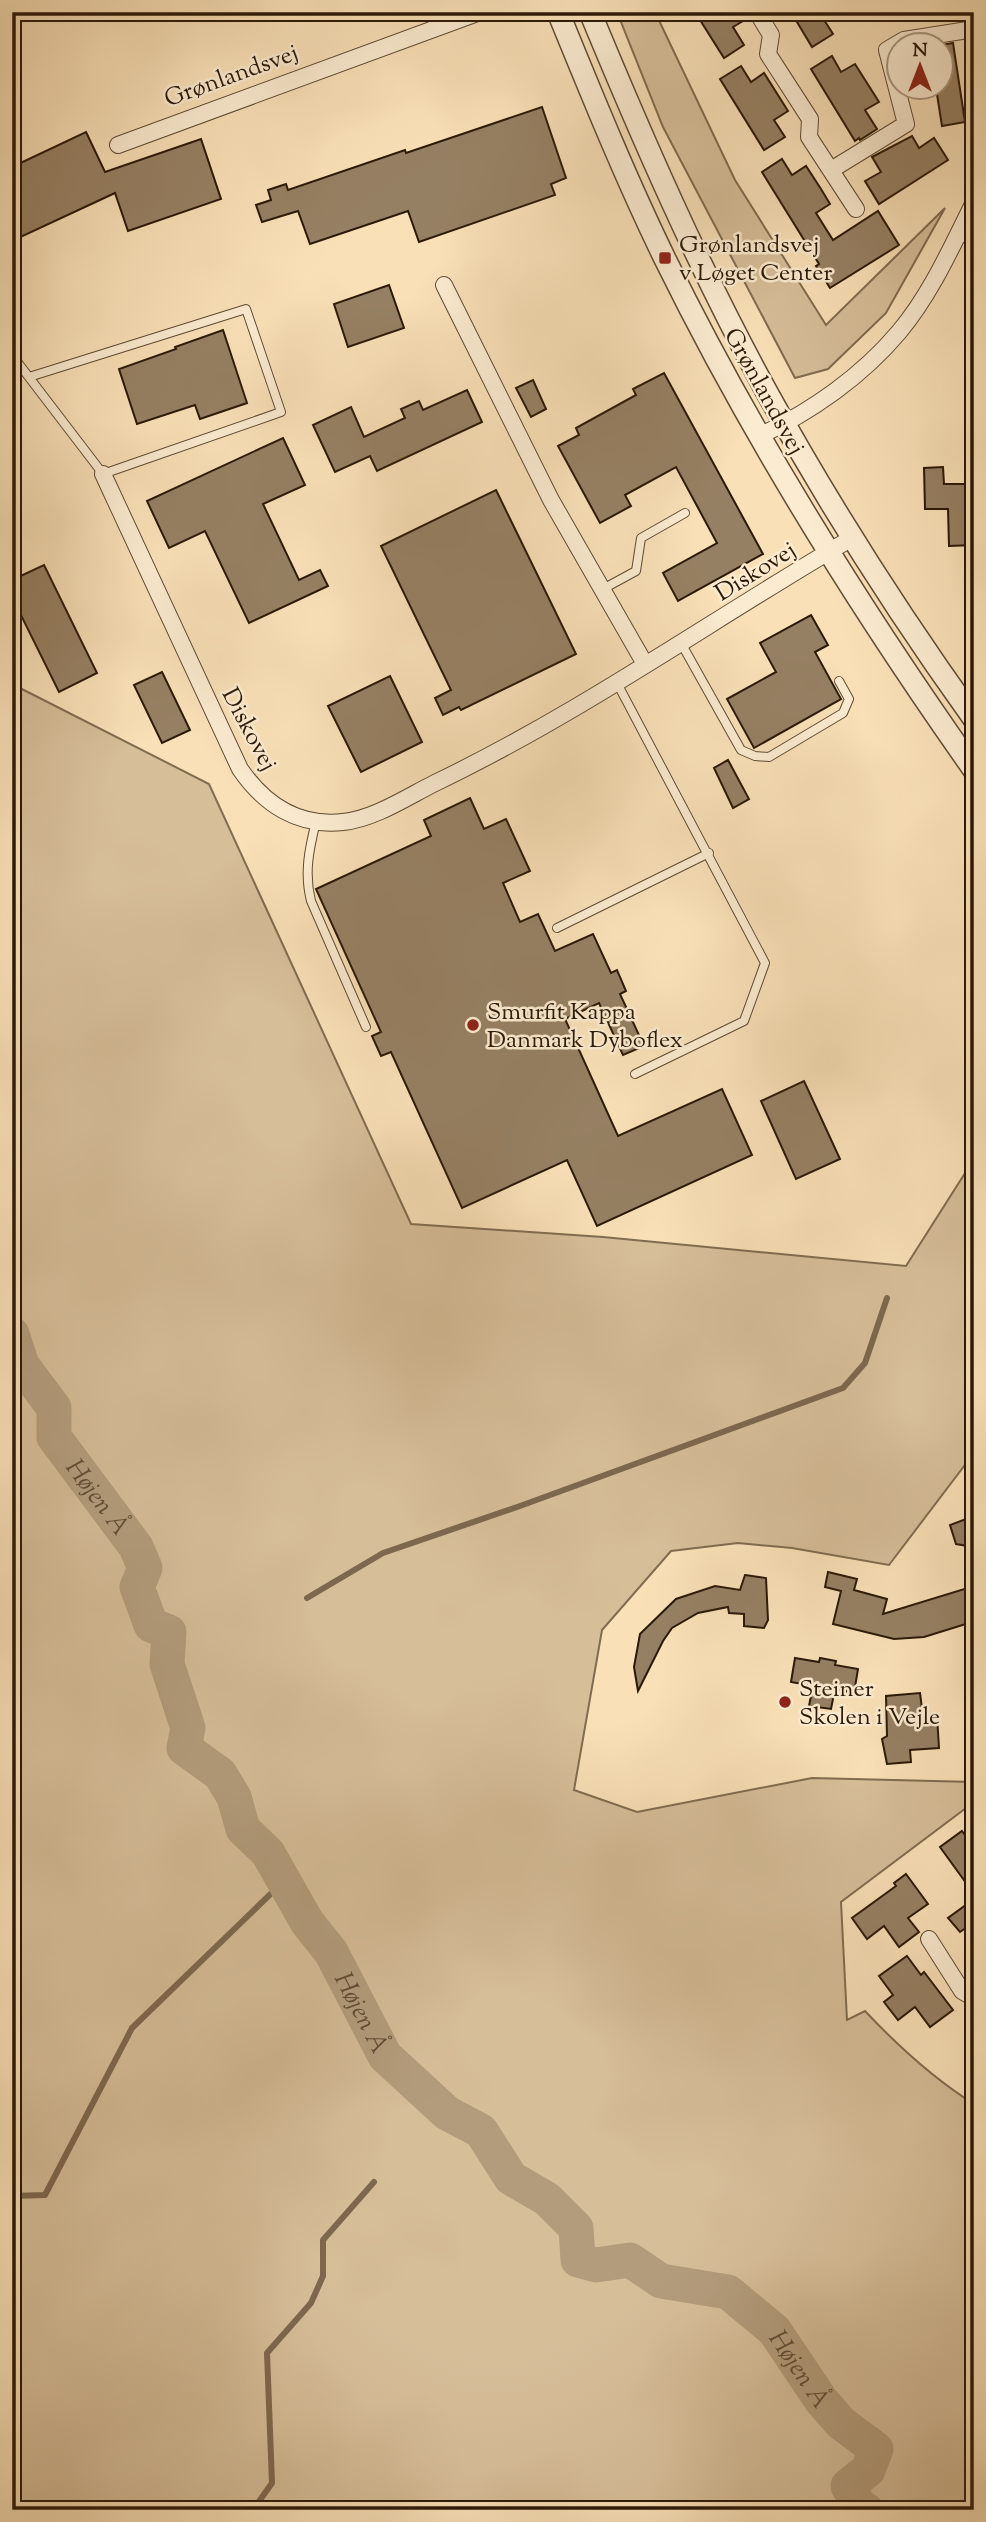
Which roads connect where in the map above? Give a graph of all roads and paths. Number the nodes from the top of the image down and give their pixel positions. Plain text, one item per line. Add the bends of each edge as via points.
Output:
1 (480, 12) edge
2 (558, 12) edge
3 (590, 12) edge
4 (757, 12) edge
5 (974, 29) edge
6 (118, 145) dead end
7 (831, 170) junction
8 (974, 202) edge
9 (856, 209) dead end
10 (958, 235) junction
11 (974, 242) edge
12 (444, 285) dead end
13 (12, 355) edge
14 (29, 377) junction
15 (785, 424) junction
16 (759, 436) junction
17 (103, 474) junction
18 (685, 513) dead end
19 (852, 538) junction
20 (827, 553) junction
21 (601, 590) junction
22 (681, 643) junction
23 (645, 664) junction
24 (839, 681) dead end
25 (617, 683) junction
26 (974, 719) edge
27 (974, 770) edge
28 (316, 821) junction
29 (709, 853) junction
30 (556, 928) dead end
31 (366, 1027) dead end
32 (635, 1073) dead end
33 (929, 1939) dead end
34 (974, 1998) edge

1 - 6 street, Grønlandsvej
2 - 16 street, Grønlandsvej via 665,258
3 - 15 street, Grønlandsvej via 679,219
4 - 7 street via 771,35 768,54 810,120 809,137
5 - 7 street via 904,40 887,50 905,124
7 - 9 street
8 - 10 street
10 - 11 lane
10 - 15 street via 900,331 836,390
12 - 21 street
13 - 14 lane
14 - 17 lane
14 - 17 lane via 246,309 281,412
15 - 16 street
15 - 19 street, Grønlandsvej
16 - 20 street, Grønlandsvej
17 - 28 street, Diskovej via 240,769 267,801
18 - 21 lane via 641,538 636,571
19 - 20 street, Diskovej
19 - 26 street, Grønlandsvej
20 - 22 street, Diskovej
20 - 27 street, Grønlandsvej
21 - 23 street
22 - 23 street, Diskovej
22 - 24 lane via 741,750 755,756 769,757 843,713 849,699
23 - 25 street, Diskovej
25 - 28 street, Diskovej via 471,766 366,816 344,822
25 - 29 lane
28 - 31 lane via 307,884
29 - 30 lane
29 - 32 lane via 765,963 744,1021
33 - 34 street via 962,1991

